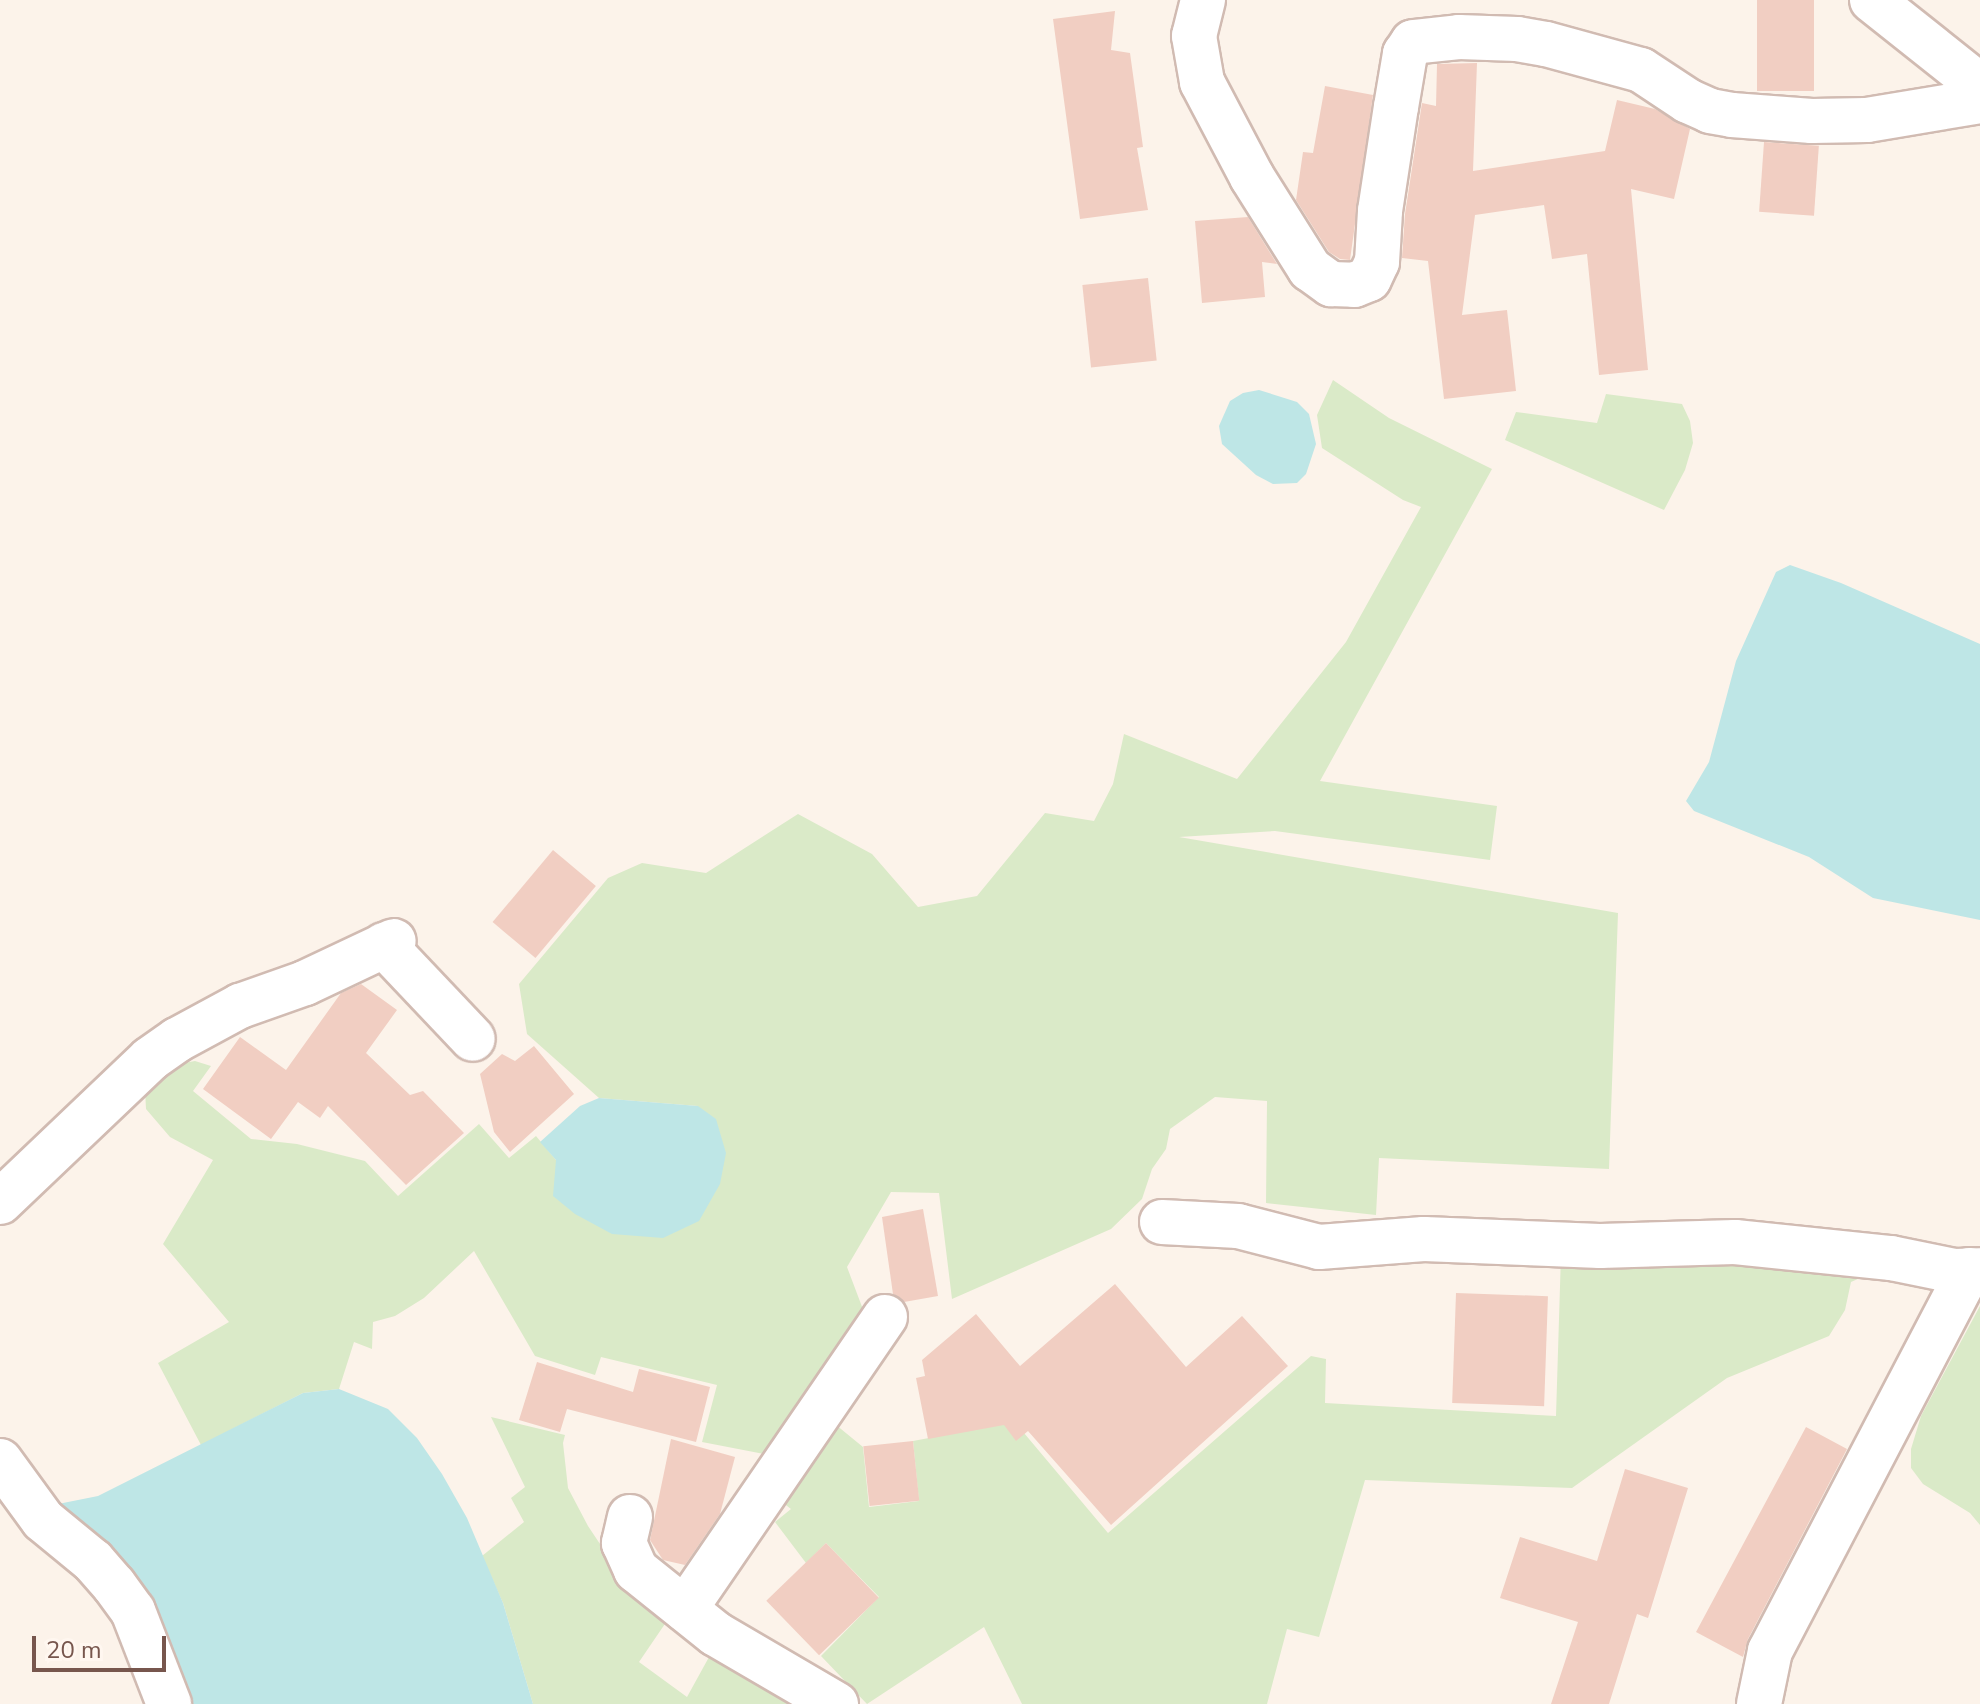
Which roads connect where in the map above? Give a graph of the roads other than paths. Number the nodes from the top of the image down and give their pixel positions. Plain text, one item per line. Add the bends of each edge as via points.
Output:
1 (1203, 0) edge
2 (1872, 0) edge
3 (1980, 86) edge
4 (1980, 101) edge
5 (473, 1039) dead end
6 (0, 1202) edge
7 (1162, 1222) dead end
8 (1975, 1270) edge
9 (885, 1317) dead end
10 (0, 1461) edge
11 (630, 1517) dead end
12 (685, 1609) junction
13 (169, 1704) edge
14 (836, 1704) edge
15 (1759, 1704) edge

1 - 4 street via 1194,36 1202,82 1252,177 1310,269 1331,284 1369,279 1377,262 1396,107 1405,54 1413,42 1459,37 1546,44 1641,70 1688,101 1732,115 1867,120
2 - 3 street
5 - 6 street via 389,943 305,983 240,1006 177,1040 150,1059
7 - 8 street via 1238,1226 1319,1247 1424,1239 1600,1246 1735,1242
8 - 15 street via 1770,1651
9 - 12 street
10 - 13 street via 43,1520 93,1561 133,1611
11 - 12 street via 624,1543 636,1570
12 - 14 street via 716,1634

